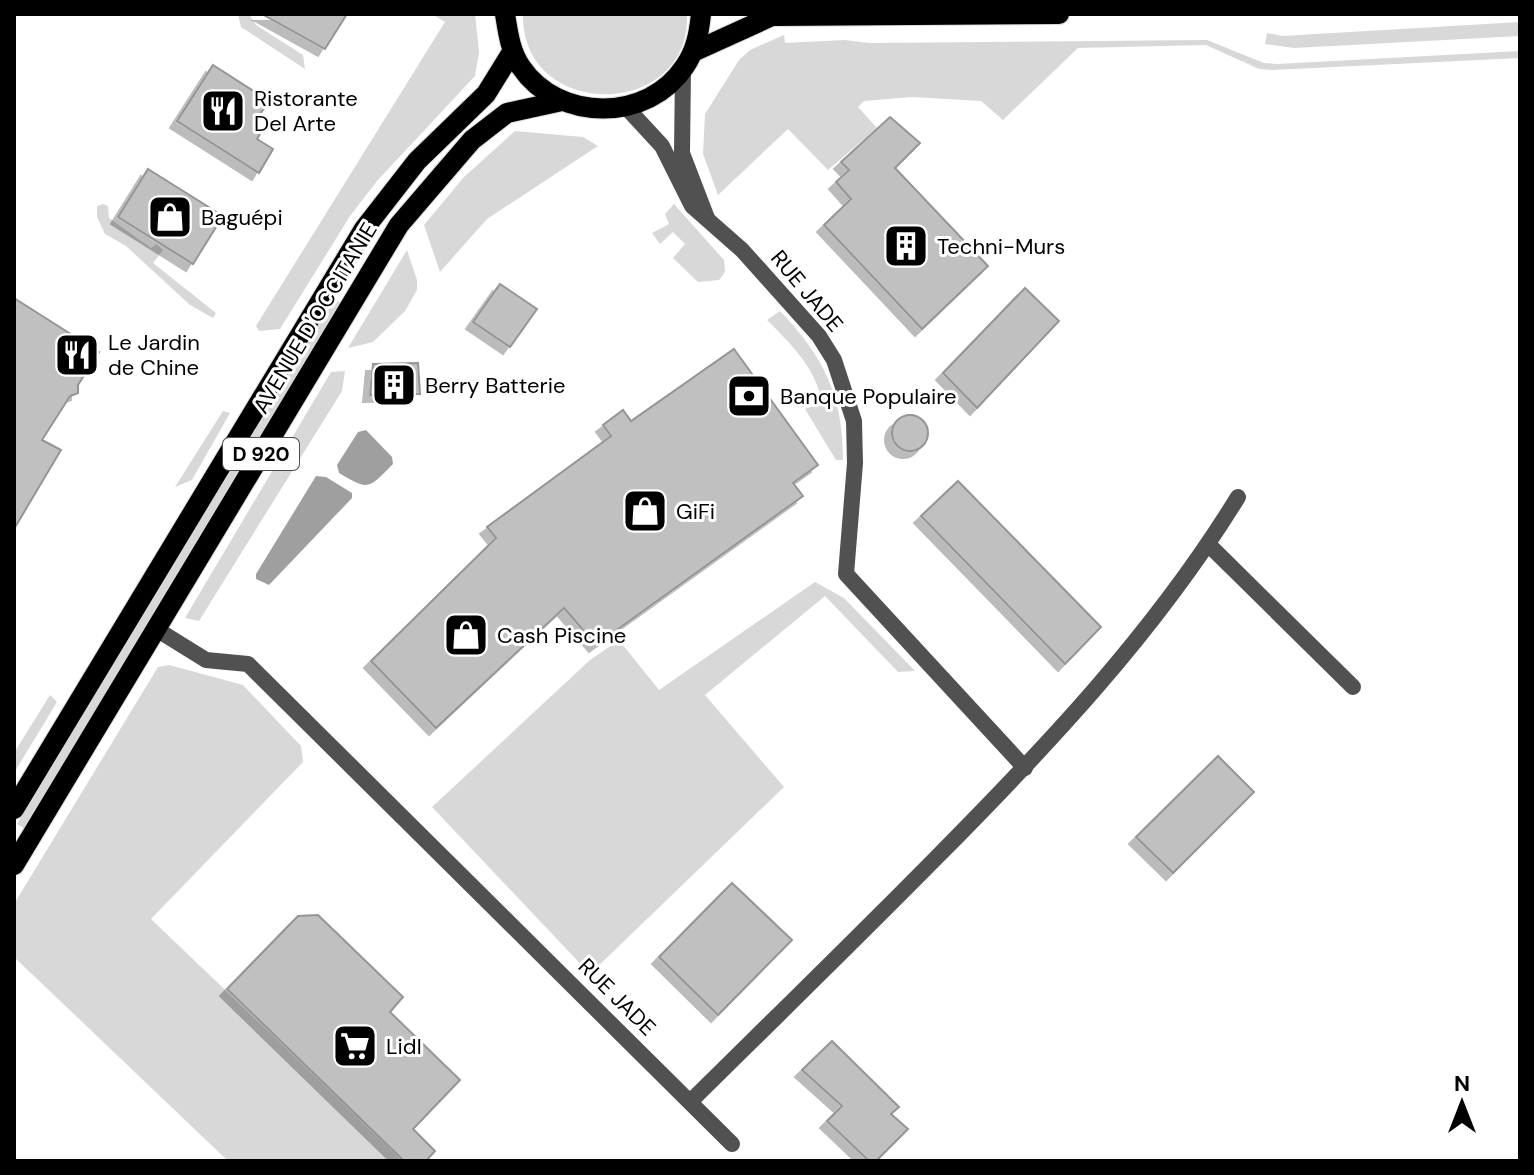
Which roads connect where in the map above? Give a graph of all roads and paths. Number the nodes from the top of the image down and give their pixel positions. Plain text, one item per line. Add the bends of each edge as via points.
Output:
1 (505, 14) edge
2 (701, 14) edge
3 (1059, 14) edge
4 (512, 52) junction
5 (688, 61) junction
6 (562, 101) junction
7 (626, 107) junction
8 (707, 218) junction
9 (1238, 497) dead end
10 (1209, 545) junction
11 (156, 629) junction
12 (1353, 687) dead end
13 (1025, 768) junction
14 (14, 809) edge
15 (14, 865) edge
16 (691, 1101) junction
17 (732, 1144) dead end

1 - 4 main road
2 - 5 main road
3 - 5 main road via 772,16
4 - 6 main road via 533,82
4 - 14 main road, AVENUE D'OCCITANIE / D 920 via 486,94 417,161 364,229
5 - 7 main road via 657,94
5 - 8 street, RUE JADE via 682,153
6 - 7 main road via 593,109
6 - 11 main road, AVENUE D'OCCITANIE / D 920 via 507,113 472,140 399,225
7 - 8 street, RUE JADE via 651,130 683,192
8 - 13 street, RUE JADE via 819,336 843,379 854,421 855,463 846,574
9 - 10 street
10 - 12 street
10 - 13 street via 1117,666
11 - 15 main road, AVENUE D'OCCITANIE / D 920
11 - 16 street, RUE JADE via 206,660 248,664
13 - 16 street
16 - 17 street, RUE JADE

